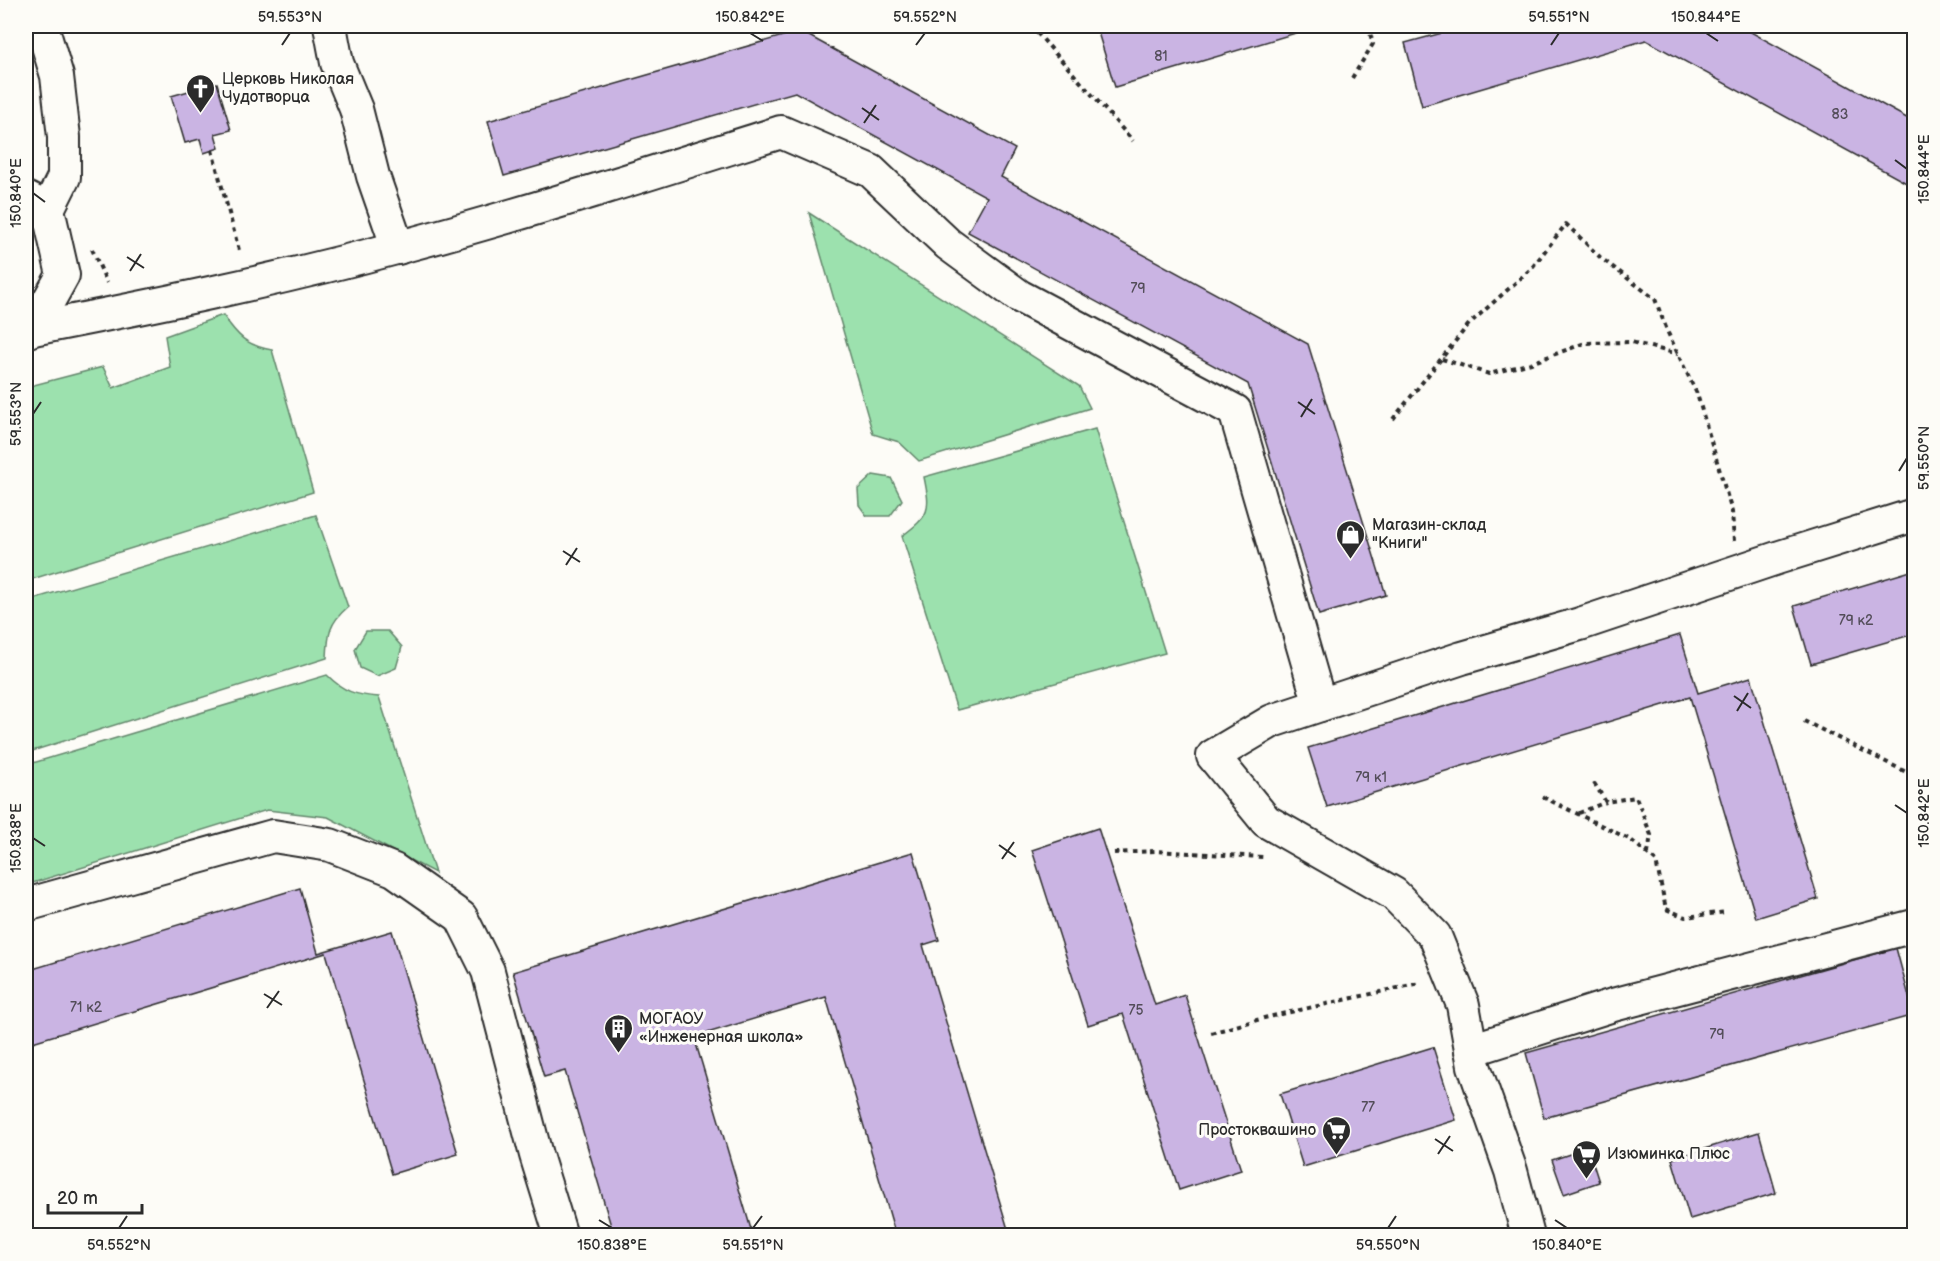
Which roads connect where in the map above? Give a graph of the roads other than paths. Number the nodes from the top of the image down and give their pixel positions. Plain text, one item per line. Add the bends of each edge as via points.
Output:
1 (42, 26) edge
2 (330, 26) edge
3 (37, 203) edge
4 (398, 248) junction
5 (29, 331) edge
6 (1914, 515) edge
7 (1320, 705) junction
8 (26, 904) edge
9 (1914, 926) edge
10 (1471, 1050) junction
11 (561, 1236) edge
12 (1528, 1236) edge

1 - 3 lane via 57,76 64,137 63,177
2 - 4 lane via 338,63
3 - 5 lane via 63,275
4 - 5 lane
4 - 7 lane via 567,200 781,132 871,171 948,244 1019,296 1235,411
6 - 7 lane
7 - 10 lane via 1272,721 1213,756 1266,821 1394,894 1435,936 1463,1005
8 - 11 lane via 273,836 330,844 394,870 461,917 488,970
9 - 10 lane via 1613,1005
10 - 12 lane

